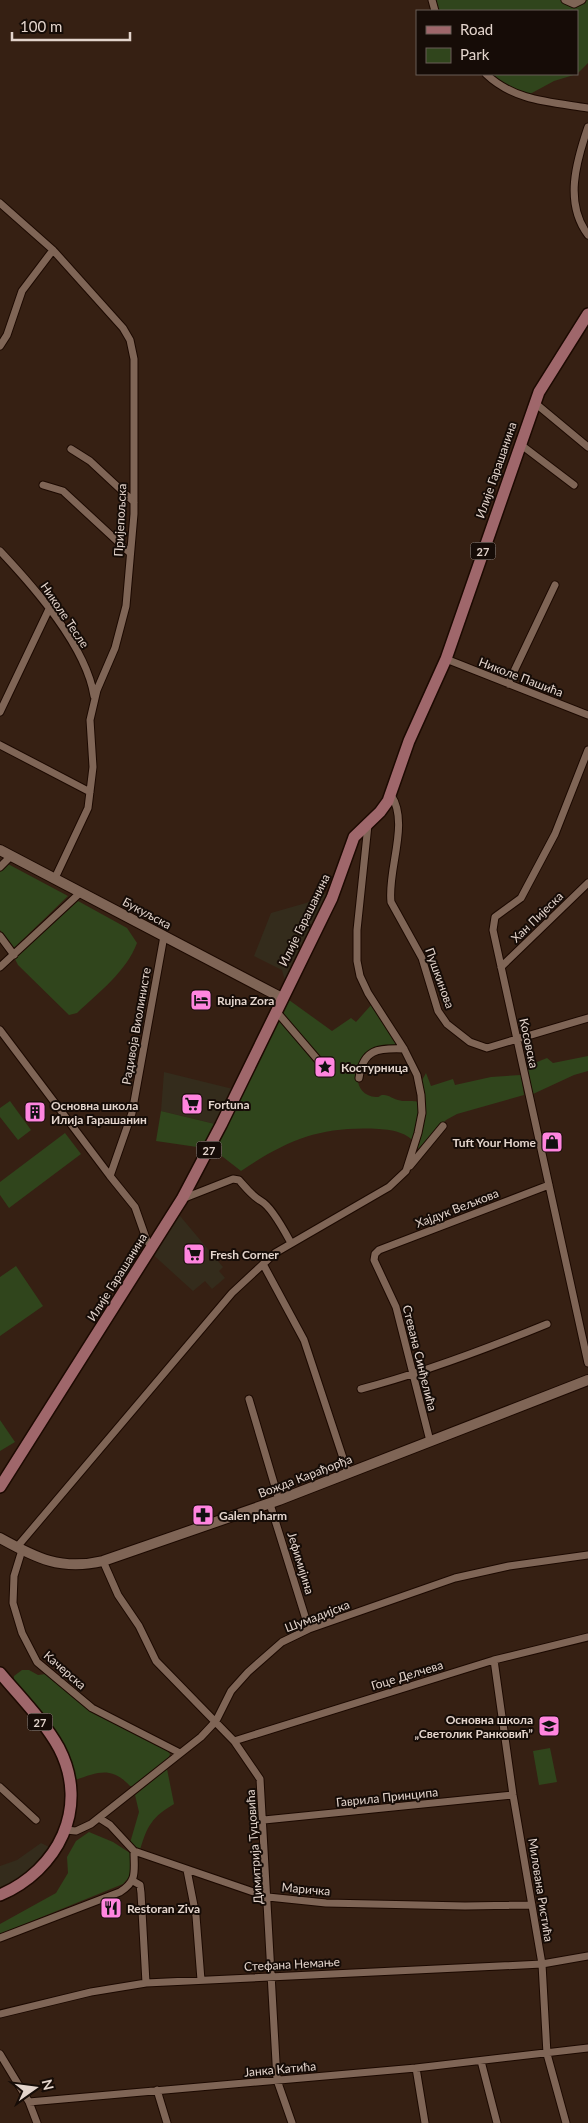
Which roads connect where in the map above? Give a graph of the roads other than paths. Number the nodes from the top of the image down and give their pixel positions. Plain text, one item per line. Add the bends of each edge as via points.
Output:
1 (565, 0) edge
2 (582, 0) edge
3 (487, 75) edge
4 (588, 108) edge
5 (588, 127) edge
6 (0, 203) edge
7 (588, 235) edge
8 (53, 250) junction
9 (588, 314) edge
10 (0, 346) edge
11 (535, 403) junction
12 (520, 444) junction
13 (588, 446) edge
14 (70, 449) dead end
15 (43, 485) dead end
16 (574, 485) dead end
17 (134, 502) junction
18 (0, 552) edge
19 (130, 553) junction
20 (555, 585) dead end
21 (49, 609) junction
22 (446, 660) junction
23 (508, 684) junction
24 (95, 701) junction
25 (0, 712) edge
26 (588, 715) edge
27 (0, 745) edge
28 (588, 750) edge
29 (90, 792) junction
30 (390, 795) junction
31 (368, 823) junction
32 (0, 850) edge
33 (11, 856) junction
34 (0, 868) edge
35 (55, 878) junction
36 (588, 883) edge
37 (81, 892) junction
38 (0, 936) edge
39 (164, 936) junction
40 (14, 954) junction
41 (0, 967) edge
42 (501, 967) junction
43 (282, 998) junction
44 (276, 1011) junction
45 (588, 1018) edge
46 (0, 1030) edge
47 (517, 1040) junction
48 (404, 1049) junction
49 (318, 1060) dead end
50 (359, 1078) dead end
51 (443, 1126) dead end
52 (406, 1170) junction
53 (110, 1176) junction
54 (549, 1185) junction
55 (182, 1199) junction
56 (291, 1243) junction
57 (152, 1247) junction
58 (375, 1254) joint
59 (263, 1264) junction
60 (548, 1324) dead end
61 (588, 1363) edge
62 (412, 1376) junction
63 (588, 1380) edge
64 (362, 1389) dead end
65 (250, 1399) dead end
66 (430, 1441) junction
67 (348, 1473) junction
68 (0, 1487) edge
69 (274, 1502) junction
70 (0, 1538) edge
71 (20, 1549) junction
72 (588, 1555) edge
73 (104, 1561) junction
74 (309, 1629) junction
75 (588, 1637) edge
76 (494, 1660) junction
77 (0, 1673) edge
78 (216, 1720) junction
79 (234, 1741) junction
80 (180, 1753) junction
81 (0, 1787) edge
82 (513, 1795) junction
83 (99, 1818) junction
84 (36, 1820) dead end
85 (264, 1820) junction
86 (65, 1830) junction
87 (134, 1851) junction
88 (187, 1870) junction
89 (133, 1881) junction
90 (0, 1895) edge
91 (268, 1897) junction
92 (532, 1905) junction
93 (0, 1938) edge
94 (588, 1956) edge
95 (542, 1964) junction
96 (271, 1976) junction
97 (201, 1980) junction
98 (146, 1983) junction
99 (0, 2014) edge
100 (588, 2048) edge
101 (0, 2054) edge
102 (547, 2054) junction
103 (481, 2061) junction
104 (416, 2068) junction
105 (277, 2080) junction
106 (156, 2090) junction
107 (29, 2102) junction
108 (37, 2123) edge
109 (167, 2123) edge
110 (292, 2123) edge
111 (426, 2123) edge
112 (497, 2123) edge
113 (566, 2123) edge

1 - 2 street via 574,4
3 - 4 street via 498,85 531,100
5 - 7 street via 576,160 573,181 580,224
6 - 8 street, Пријепољска
8 - 10 street via 22,291
8 - 17 street, Пријепољска via 130,340 134,359
9 - 11 main road, Илије Гарашанина / 27 via 538,392
11 - 12 main road, Илије Гарашанина / 27
11 - 13 street
12 - 16 street
12 - 22 main road, Илије Гарашанина / 27
14 - 17 street via 90,460
15 - 19 street via 63,491
17 - 19 street, Пријепољска
18 - 21 street, Николе Тесле
19 - 24 street, Пријепољска via 126,606 115,648
20 - 23 street
21 - 24 street, Николе Тесле via 78,652 89,676
21 - 25 street
22 - 23 street, Николе Пашића
22 - 30 main road, Илије Гарашанина / 27 via 409,741
23 - 26 street, Николе Пашића
24 - 29 street, Пријепољска via 89,735 93,768
27 - 29 street
28 - 42 street, Косовска via 555,834 521,898 495,917 493,922
29 - 35 street, Пријепољска via 88,808
30 - 31 main road, Илије Гарашанина / 27 via 384,808
30 - 47 street, Пушкинова via 398,812 391,902 422,958 438,1010 456,1033 480,1047
31 - 43 main road, Илије Гарашанина / 27 via 354,837 332,898
31 - 48 street via 357,961 368,993
32 - 33 main road, Букуљска
33 - 34 street
33 - 35 main road, Букуљска
35 - 37 main road, Букуљска
36 - 42 street, Хан Пијеска
37 - 39 main road, Букуљска
37 - 40 street
38 - 40 street
39 - 43 main road, Букуљска
39 - 53 street, Радивоја Виолинисте via 132,1112
40 - 41 street
42 - 47 street, Косовска
43 - 44 main road, Илије Гарашанина / 27
44 - 49 street
44 - 55 main road, Илије Гарашанина / 27
45 - 47 street, Пушкинова
46 - 53 street
47 - 54 street, Косовска
48 - 50 street via 383,1049 368,1055 360,1066
48 - 52 street via 417,1076 422,1113
51 - 52 street
52 - 56 street via 389,1186
53 - 57 street via 136,1207
54 - 58 street, Хајдук Вељкова
54 - 61 street, Косовска
55 - 56 street via 232,1179 239,1180 266,1206
55 - 57 main road, Илије Гарашанина / 27
56 - 59 street
57 - 68 main road, Илије Гарашанина / 27
58 - 62 street, Стевана Синђелића via 374,1260 396,1308
59 - 67 street via 304,1340
59 - 71 street via 232,1293
60 - 62 street
62 - 64 street
62 - 66 street, Стевана Синђелића
63 - 66 main road, Вожда Карађорђа
65 - 69 street, Јефимијина
66 - 67 main road, Вожда Карађорђа
67 - 69 main road, Вожда Карађорђа
69 - 73 main road, Вожда Карађорђа
69 - 74 street, Јефимијина
70 - 71 main road, Вожда Карађорђа
71 - 73 main road, Вожда Карађорђа via 61,1564 79,1566
71 - 80 street, Качерска via 13,1603 22,1633 37,1662 92,1708
72 - 74 street, Шумадијска via 509,1566 455,1578
73 - 78 street, Димитрија Туцовића via 118,1595 139,1626 156,1661
74 - 78 street, Шумадијска via 282,1642 248,1672 230,1691
75 - 76 street, Гоце Делчева
76 - 79 street, Гоце Делчева
76 - 82 street, Милована Ристића
77 - 86 main road, 27 via 51,1736 66,1765 70,1815
78 - 79 street, Димитрија Туцовића
78 - 80 street, Шумадијска
79 - 85 street, Димитрија Туцовића via 260,1779
80 - 83 street, Шумадијска
81 - 84 street
82 - 85 street, Гаврила Принципа
82 - 92 street, Милована Ристића
83 - 86 street, Шумадијска via 76,1831
83 - 87 street, Маричка
85 - 91 street, Димитрија Туцовића
86 - 90 main road, 27 via 43,1867 22,1884
87 - 88 street, Маричка
87 - 89 street
88 - 91 street, Маричка
88 - 97 street
89 - 93 street via 120,1892
89 - 98 street via 140,1885
91 - 92 street, Маричка via 326,1903
91 - 96 street, Димитрија Туцовића
92 - 95 street, Милована Ристића
94 - 95 street, Стефана Немање
95 - 96 street, Стефана Немање
95 - 102 street, Милована Ристића
96 - 97 street, Стефана Немање
96 - 105 street, Димитрија Туцовића
97 - 98 street, Стефана Немање
98 - 99 street, Стефана Немање via 91,1992
100 - 102 street, Јанка Катића
101 - 107 street
102 - 103 street, Јанка Катића
102 - 113 street, Милована Ристића
103 - 104 street, Јанка Катића
103 - 112 street
104 - 105 street, Јанка Катића
104 - 111 street
105 - 106 street, Јанка Катића
105 - 110 street, Димитрија Туцовића
106 - 107 street, Јанка Катића
106 - 109 street
107 - 108 street

